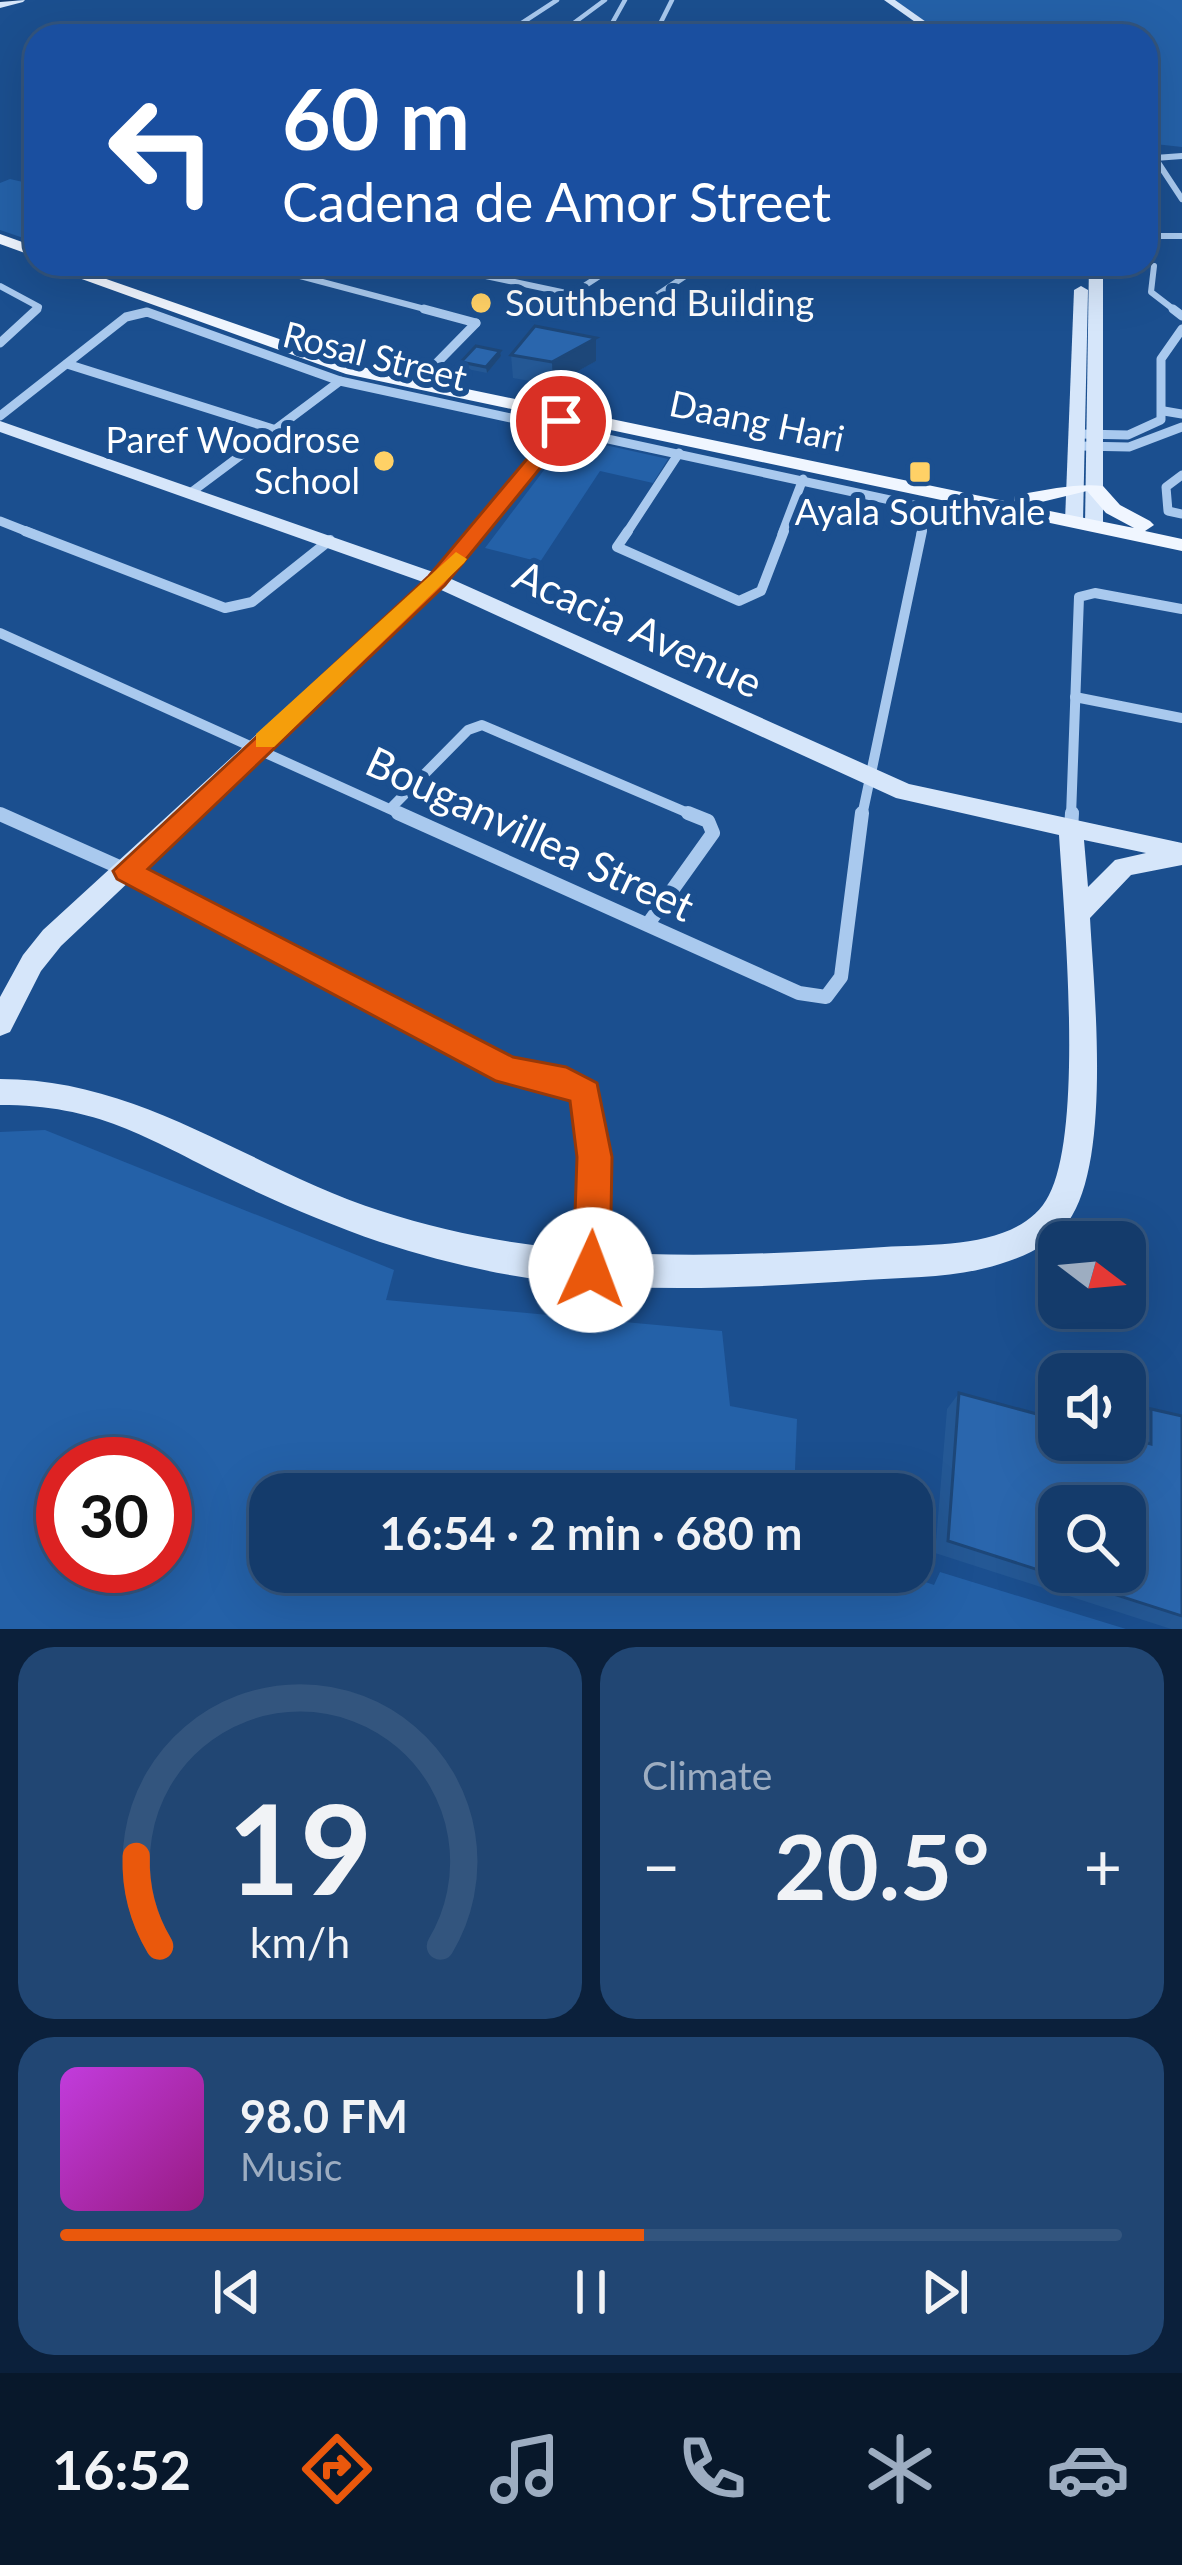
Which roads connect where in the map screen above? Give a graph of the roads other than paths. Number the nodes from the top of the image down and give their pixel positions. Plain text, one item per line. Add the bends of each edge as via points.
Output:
1 (20, 0) edge
2 (557, 0) edge
3 (605, 0) edge
4 (884, 0) edge
5 (0, 5) edge
6 (521, 24) edge
7 (573, 24) edge
8 (915, 24) edge
9 (922, 24) edge
10 (1182, 160) edge
11 (1182, 199) edge
12 (100, 276) edge
13 (102, 276) edge
14 (299, 276) edge
15 (310, 276) edge
16 (486, 276) edge
17 (599, 276) edge
18 (685, 276) edge
19 (1081, 276) edge
20 (1096, 276) edge
21 (1153, 276) edge
22 (316, 279) junction
23 (0, 286) edge
24 (571, 294) junction
25 (1182, 316) edge
26 (1182, 329) edge
27 (0, 343) edge
28 (67, 364) junction
29 (424, 376) junction
30 (340, 381) junction
31 (1164, 411) junction
32 (1182, 414) edge
33 (0, 416) edge
34 (570, 419) junction
35 (0, 426) edge
36 (1182, 427) edge
37 (273, 429) junction
38 (1089, 441) junction
39 (680, 453) junction
40 (1182, 476) edge
41 (803, 478) junction
42 (193, 491) junction
43 (1085, 509) junction
44 (1182, 514) edge
45 (0, 521) edge
46 (1182, 534) edge
47 (330, 540) junction
48 (1182, 544) edge
49 (437, 580) junction
50 (1182, 609) edge
51 (0, 633) edge
52 (1075, 697) junction
53 (1182, 718) edge
54 (257, 748) junction
55 (867, 777) junction
56 (393, 806) junction
57 (0, 814) edge
58 (1071, 830) junction
59 (1182, 855) edge
60 (128, 871) junction
61 (1078, 913) junction
62 (648, 924) junction
63 (0, 1024) edge
64 (0, 1092) edge
65 (591, 1270) junction

1 - 5 street
2 - 6 street
3 - 7 street
4 - 8 street
4 - 9 street
10 - 11 street via 1160,167
12 - 34 main road, Daang Hari via 337,365
13 - 29 main road, Daang Hari via 331,356
14 - 22 street
15 - 22 street
16 - 24 street
17 - 24 street
18 - 24 street via 623,316 565,305
19 - 38 street
20 - 38 street
21 - 25 street via 1151,292
22 - 29 street via 476,323
23 - 27 street via 39,308
26 - 31 street via 1160,359
28 - 30 street, Rosal Street via 135,311
28 - 33 street, Rosal Street
28 - 37 street
29 - 34 main road, Daang Hari
30 - 34 street, Rosal Street
30 - 37 street
31 - 32 street
31 - 38 street via 1155,426
34 - 39 street, Rosal Street
34 - 43 main road, Daang Hari
34 - 43 main road, Daang Hari
34 - 49 street
35 - 42 street, Acacia Avenue
36 - 38 street via 1141,445
37 - 42 street
38 - 43 street
39 - 41 street, Rosal Street
39 - 41 street via 617,547 739,602 761,591
40 - 44 street via 1163,500
41 - 55 street, Rosal Street via 926,508
42 - 47 street, Acacia Avenue
43 - 46 main road, Daang Hari
43 - 48 main road, Daang Hari
45 - 47 street via 225,608 252,602
47 - 49 street, Acacia Avenue
49 - 54 street
49 - 55 street, Acacia Avenue
50 - 52 street via 1095,592 1079,598
51 - 54 street, Bouganvillea Street
52 - 53 street
52 - 58 street
54 - 56 street, Bouganvillea Street
54 - 60 street
55 - 58 street, Acacia Avenue via 938,803
55 - 62 street, Bouganvillea Street via 841,977 826,997 799,993
56 - 62 street, Bouganvillea Street
56 - 62 street via 482,725 708,821 713,833
57 - 60 street
58 - 59 street, Acacia Avenue
58 - 61 street
59 - 61 street via 1124,867
60 - 63 street via 52,938
60 - 65 street via 508,1070 586,1093 594,1157
61 - 65 street via 1076,1162 1059,1210 1041,1229 1000,1247 922,1260 761,1271
64 - 65 street via 90,1097 271,1184 449,1246

